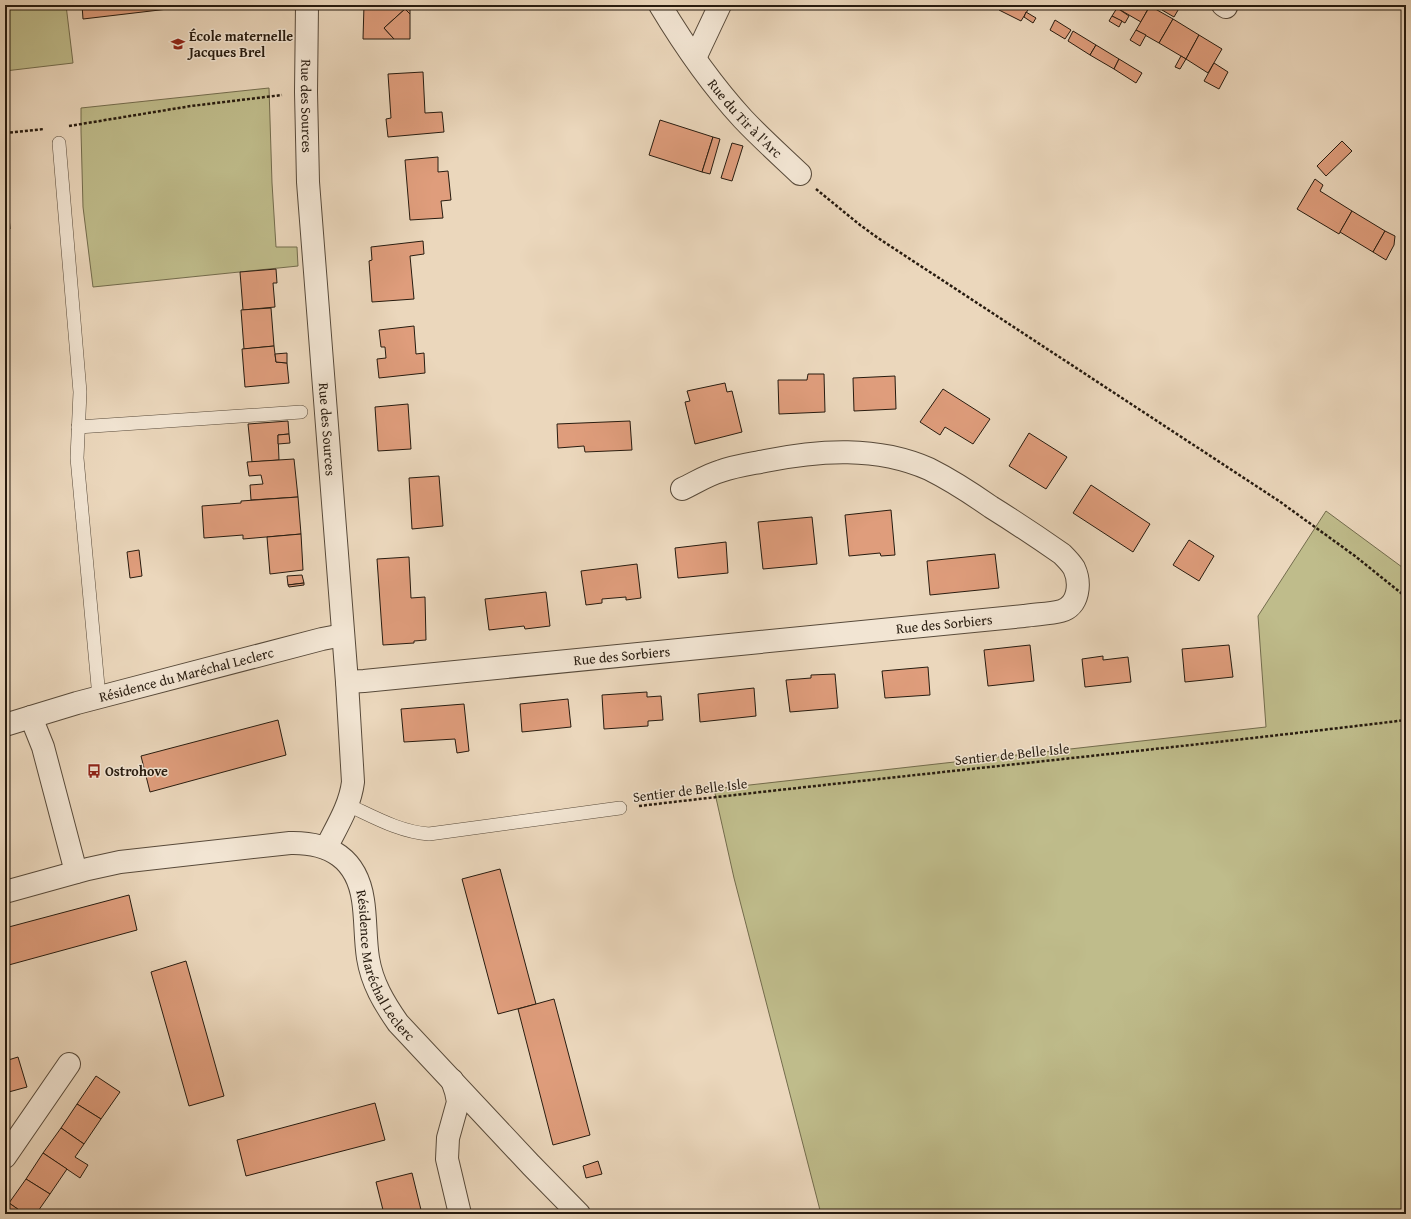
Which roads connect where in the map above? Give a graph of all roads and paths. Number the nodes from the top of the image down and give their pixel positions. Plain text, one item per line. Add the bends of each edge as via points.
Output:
1 (307, 5) edge
2 (660, 5) edge
3 (720, 5) edge
4 (695, 58) junction
5 (306, 92) junction
6 (67, 126) dead end
7 (52, 128) dead end
8 (5, 133) edge
9 (59, 143) dead end
10 (800, 174) joint
11 (301, 412) dead end
12 (78, 427) junction
13 (682, 489) dead end
14 (1406, 597) edge
15 (343, 635) junction
16 (347, 682) junction
17 (99, 697) junction
18 (31, 717) junction
19 (1406, 720) edge
20 (5, 725) edge
21 (348, 805) junction
22 (620, 808) joint
23 (326, 848) junction
24 (76, 872) junction
25 (5, 892) edge
26 (69, 1064) dead end
27 (452, 1080) junction
28 (5, 1157) edge
29 (460, 1214) edge
30 (579, 1214) edge

1 - 5 street, Rue des Sources
2 - 4 street, Rue du Tir à l'Arc
3 - 4 street
4 - 10 street, Rue du Tir à l'Arc via 744,119
5 - 6 path via 192,106
5 - 15 street, Rue des Sources via 308,182
7 - 8 path
9 - 12 lane via 80,392
10 - 14 path via 878,238 1279,501
11 - 12 lane
12 - 17 lane via 76,458
13 - 16 street, Rue des Sorbiers via 721,471 792,455 842,452 896,458 928,469 949,480 1062,554 1074,570 1078,592 1075,601 1062,611 1038,614
15 - 16 street, Rue des Sources
15 - 17 street, Résidence du Maréchal Leclerc via 322,638
16 - 21 street, Rue des Sources via 353,782
17 - 18 street, Résidence du Maréchal Leclerc
18 - 20 street, Résidence du Maréchal Leclerc
18 - 24 street via 43,747
19 - 22 path, Sentier de Belle Isle
21 - 22 lane via 396,827 429,834
21 - 23 street, Rue des Sources
23 - 24 street via 290,843 120,862
23 - 27 street, Résidence Maréchal Leclerc via 343,858 356,875 363,899 369,962 380,995 398,1023
24 - 25 street
26 - 28 street
27 - 29 street, Résidence Maréchal Leclerc via 458,1102 448,1138 447,1159
27 - 30 street, Résidence Maréchal Leclerc

